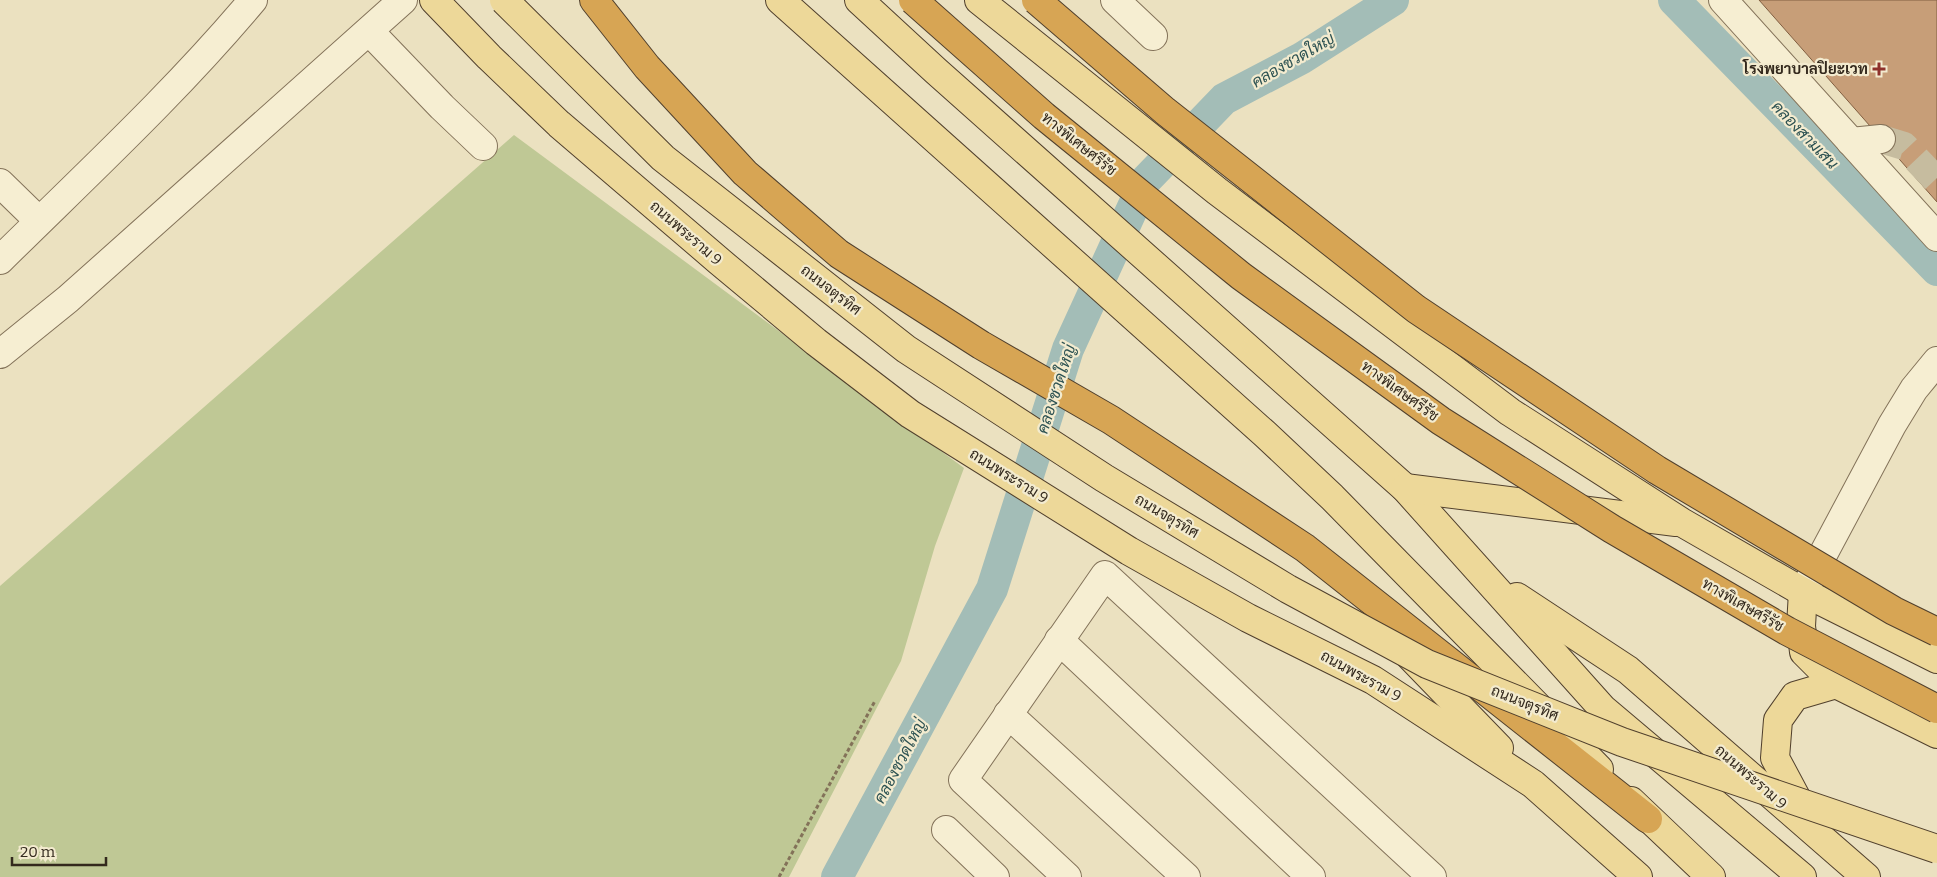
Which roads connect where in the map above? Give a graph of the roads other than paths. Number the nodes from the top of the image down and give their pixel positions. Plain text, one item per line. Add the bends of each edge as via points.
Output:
1 (253, 0) edge
2 (403, 0) edge
3 (434, 0) edge
4 (504, 0) edge
5 (594, 0) edge
6 (780, 0) edge
7 (859, 0) edge
8 (912, 0) edge
9 (979, 0) edge
10 (1036, 0) edge
11 (1115, 0) edge
12 (1723, 0) edge
13 (369, 31) junction
14 (1153, 36) dead end
15 (1881, 139) tunnel mouth
16 (1851, 142) junction
17 (484, 146) dead end
18 (0, 183) edge
19 (39, 221) junction
20 (1937, 237) edge
21 (0, 260) edge
22 (0, 354) edge
23 (1937, 361) edge
24 (1405, 488) junction
25 (1683, 523) junction
26 (1305, 548) junction
27 (1487, 578) junction
28 (1803, 592) junction
29 (1937, 632) edge
30 (1059, 640) junction
31 (1937, 659) edge
32 (1836, 684) junction
33 (1937, 709) edge
34 (1008, 714) junction
35 (1937, 734) edge
36 (1533, 784) junction
37 (1648, 819) junction
38 (946, 830) dead end
39 (1814, 832) junction
40 (1937, 849) edge
41 (995, 877) edge
42 (1067, 877) edge
43 (1186, 877) edge
44 (1311, 877) edge
45 (1432, 877) edge
46 (1638, 877) edge
47 (1711, 877) edge
48 (1802, 877) edge
49 (1866, 877) edge

1 - 19 street via 218,42
2 - 13 street
3 - 36 main road, ถนนพระราม 9 via 559,124 786,317 910,414 1129,551 1248,618 1373,680
4 - 40 main road, ถนนจตุรทิศ, bridge via 662,158 906,349 1104,478 1288,589 1446,672 1622,742
5 - 26 highway via 647,67 745,173 839,254 981,346 1111,420
6 - 37 main road via 1332,496
7 - 24 main road, ถนนพระราม 9
8 - 33 highway, ทางพิเศษศรีรัช, bridge via 1044,116 1242,276 1441,421 1612,529 1787,631
9 - 25 main road via 1217,190 1510,412
10 - 29 highway, bridge via 1165,111 1416,309 1657,470 1894,611
11 - 14 street
12 - 16 street
13 - 17 street
13 - 22 street via 68,299
15 - 16 street
16 - 20 street
18 - 19 street
19 - 21 street
23 - 28 street via 1914,389 1892,425
24 - 25 main road
24 - 27 main road, ถนนพระราม 9
25 - 28 main road
26 - 36 main road
26 - 37 highway
27 - 39 main road, ถนนพระราม 9 via 1628,670
27 - 48 main road, ถนนพระราม 9 via 1604,709
28 - 31 main road
28 - 32 main road via 1801,626 1804,652
30 - 34 street
30 - 44 street
30 - 45 street via 1105,575
32 - 35 main road
32 - 39 main road via 1795,696 1778,720 1775,758
34 - 42 street via 963,780
34 - 43 street
36 - 46 main road, ถนนพระราม 9
37 - 47 main road
38 - 41 street
39 - 49 main road, ถนนพระราม 9

